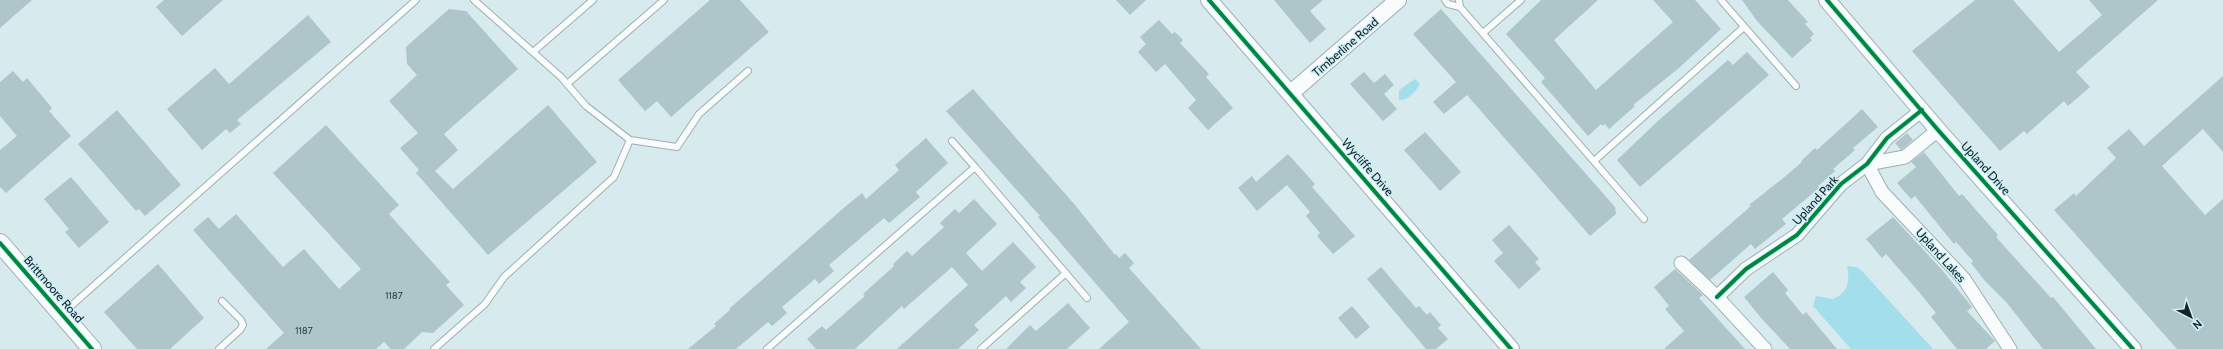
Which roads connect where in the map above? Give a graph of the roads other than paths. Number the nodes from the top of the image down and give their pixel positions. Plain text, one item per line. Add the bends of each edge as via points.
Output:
1 (416, 0) edge
2 (474, 0) edge
3 (593, 0) edge
4 (664, 0) edge
5 (1209, 0) edge
6 (1398, 0) edge
7 (1445, 0) edge
8 (1459, 0) edge
9 (1521, 0) edge
10 (1721, 0) edge
11 (1833, 2) edge
12 (1460, 7) junction
13 (1744, 27) junction
14 (1483, 34) junction
15 (533, 52) junction
16 (748, 72) dead end
17 (567, 84) junction
18 (1796, 86) dead end
19 (1291, 93) junction
20 (1922, 110) junction
21 (1938, 130) junction
22 (630, 140) junction
23 (952, 140) dead end
24 (1594, 161) junction
25 (1867, 164) junction
26 (975, 167) junction
27 (1644, 219) dead end
28 (0, 243) edge
29 (1682, 263) dead end
30 (1066, 273) junction
31 (1717, 297) junction
32 (1087, 298) dead end
33 (222, 301) dead end
34 (62, 314) junction
35 (92, 349) edge
36 (219, 349) edge
37 (434, 349) edge
38 (767, 349) edge
39 (981, 349) edge
40 (1511, 349) edge
41 (1765, 349) edge
42 (2010, 349) edge
43 (2133, 349) edge

1 - 34 lane
2 - 15 lane
3 - 15 lane
4 - 17 lane
5 - 19 street, Wycliffe Drive
6 - 19 street, Timberline Road
7 - 12 lane via 1448,4
8 - 12 lane
9 - 14 lane
10 - 13 lane
11 - 20 street, Upland Drive
12 - 14 lane
13 - 18 lane
13 - 24 lane
14 - 24 lane
15 - 17 lane
16 - 22 lane via 699,114 677,147
17 - 22 lane via 586,106
19 - 40 street, Wycliffe Drive
20 - 21 street, Upland Drive
20 - 25 street, Upland Park via 1887,138
21 - 25 street, Upland Park via 1905,157
21 - 43 street, Upland Drive
22 - 37 lane via 614,177 504,277 485,304
23 - 26 lane
24 - 27 lane
25 - 31 street, Upland Park via 1841,184 1797,234 1746,269
25 - 42 street, Upland Lakes via 1882,192 1964,279
26 - 30 lane
26 - 38 lane
28 - 34 main road, Brittmoore Road
29 - 31 street
30 - 32 lane
30 - 39 lane
31 - 41 street
33 - 36 lane via 243,325
34 - 35 main road, Brittmoore Road

